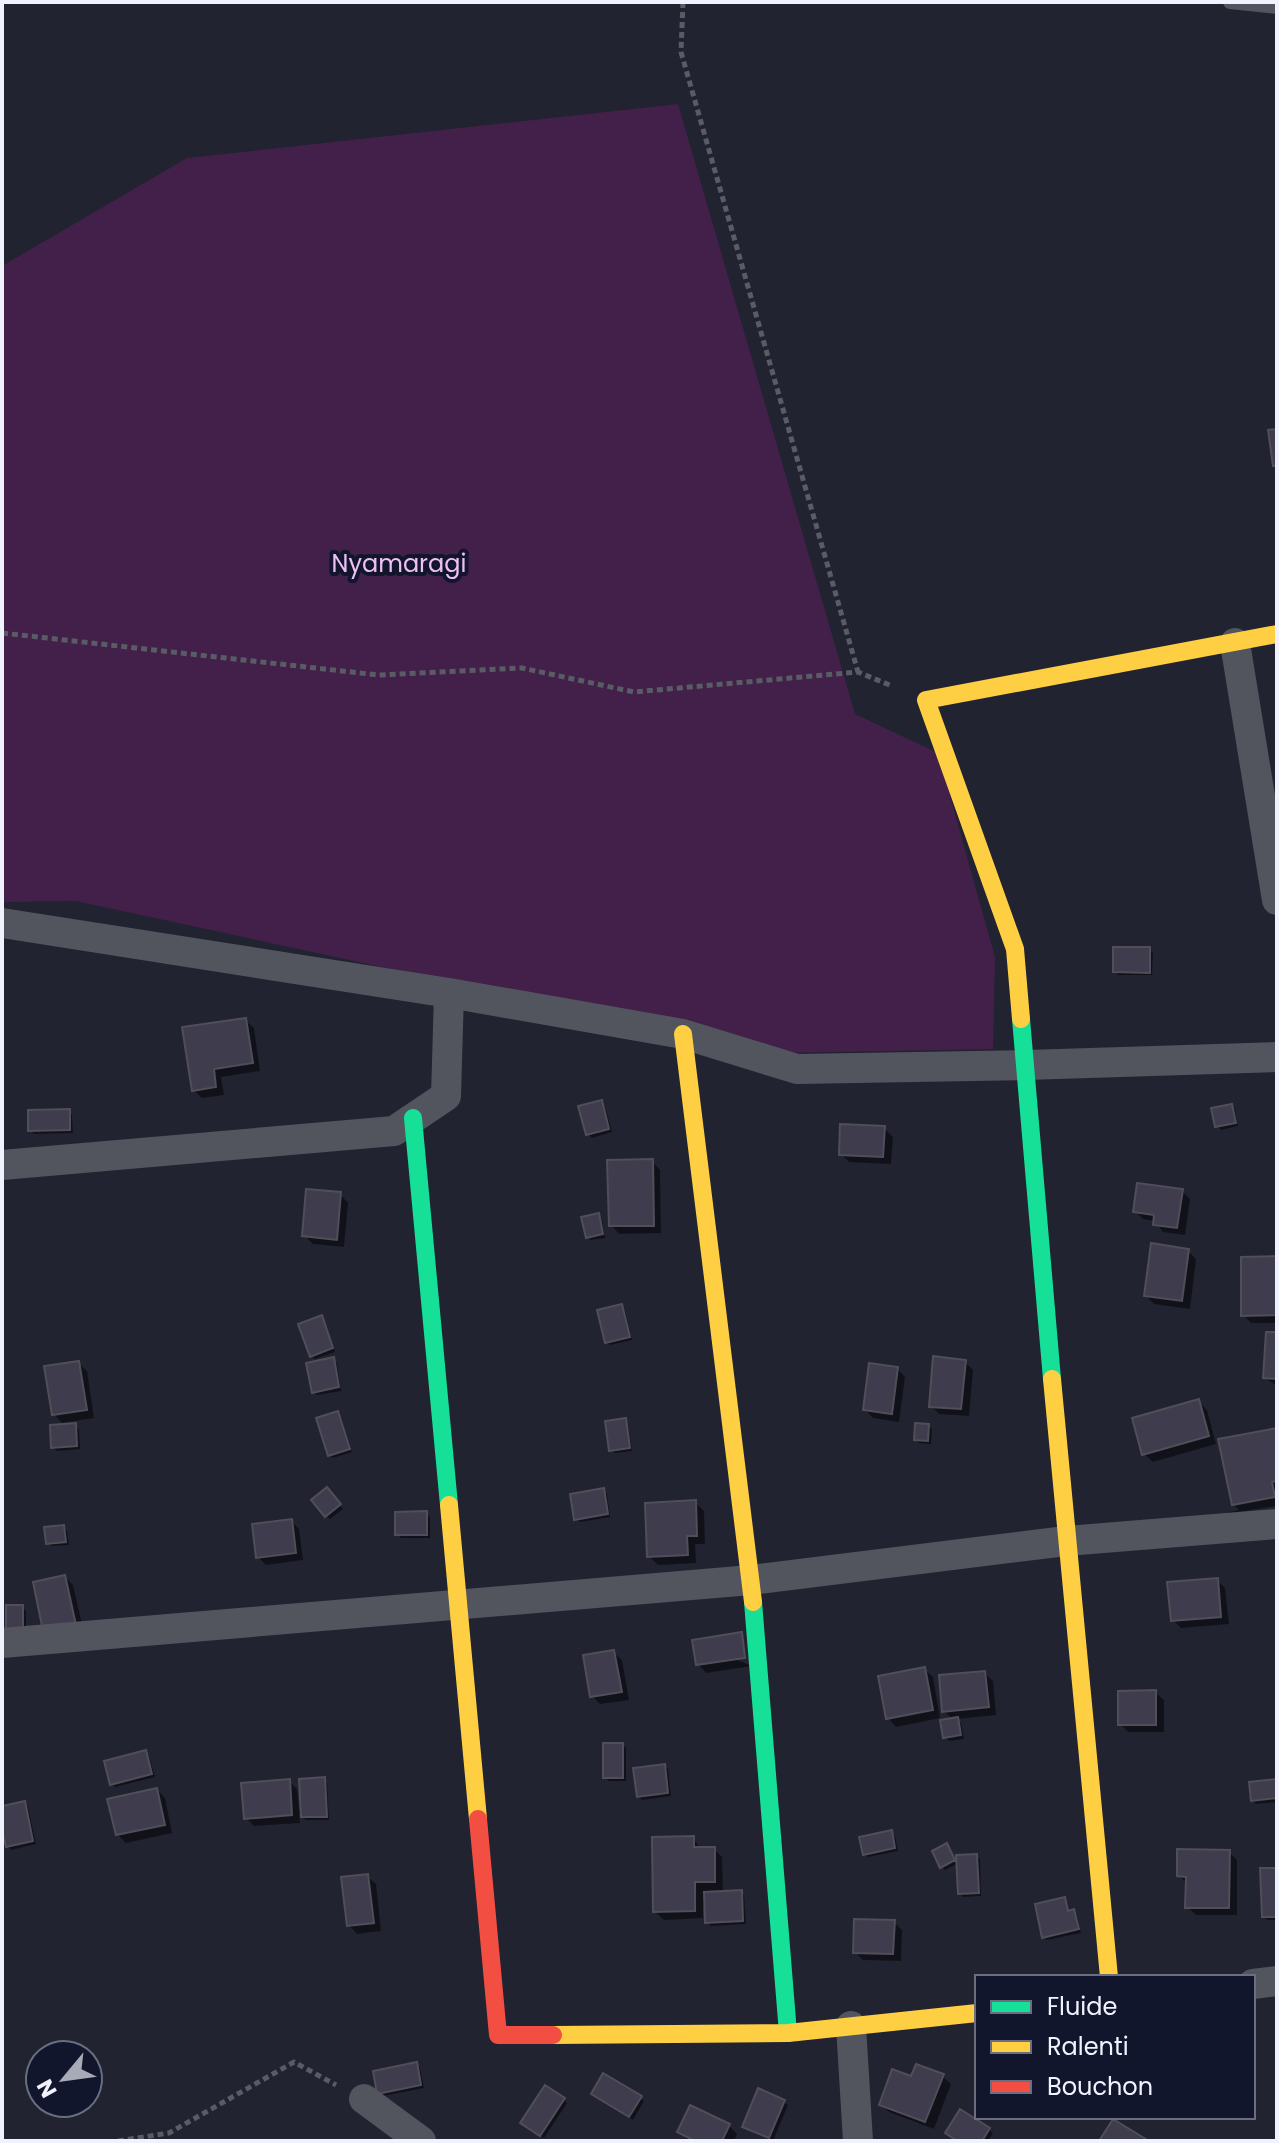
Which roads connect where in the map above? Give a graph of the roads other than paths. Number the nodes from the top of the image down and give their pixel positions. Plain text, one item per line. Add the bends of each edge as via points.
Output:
1 (1230, 2) edge
2 (1277, 7) edge
3 (1277, 634) edge
4 (1235, 643) junction
5 (1277, 900) edge
6 (2, 923) edge
7 (449, 993) junction
8 (683, 1034) junction
9 (1277, 1057) edge
10 (1026, 1065) junction
11 (413, 1118) junction
12 (2, 1165) edge
13 (1277, 1524) edge
14 (1066, 1541) junction
15 (751, 1580) junction
16 (458, 1604) junction
17 (2, 1643) edge
18 (1109, 1975) edge
19 (1277, 1981) edge
20 (1255, 1984) edge
21 (975, 2013) edge
22 (851, 2026) junction
23 (788, 2033) junction
24 (364, 2099) road end
25 (421, 2141) edge
26 (858, 2141) edge

1 - 2 lane
3 - 4 street
4 - 5 street
4 - 10 street via 926,700 1015,949
6 - 7 street
7 - 8 street
7 - 11 street via 446,1096
8 - 10 street via 797,1069
8 - 15 street
9 - 10 street
10 - 14 street
11 - 12 street via 394,1131
11 - 16 street
13 - 14 street
14 - 15 street
14 - 18 street
15 - 16 street
15 - 23 street
16 - 17 street
16 - 23 street via 498,2035
19 - 20 street
21 - 22 street
22 - 23 street
22 - 26 street
24 - 25 street

